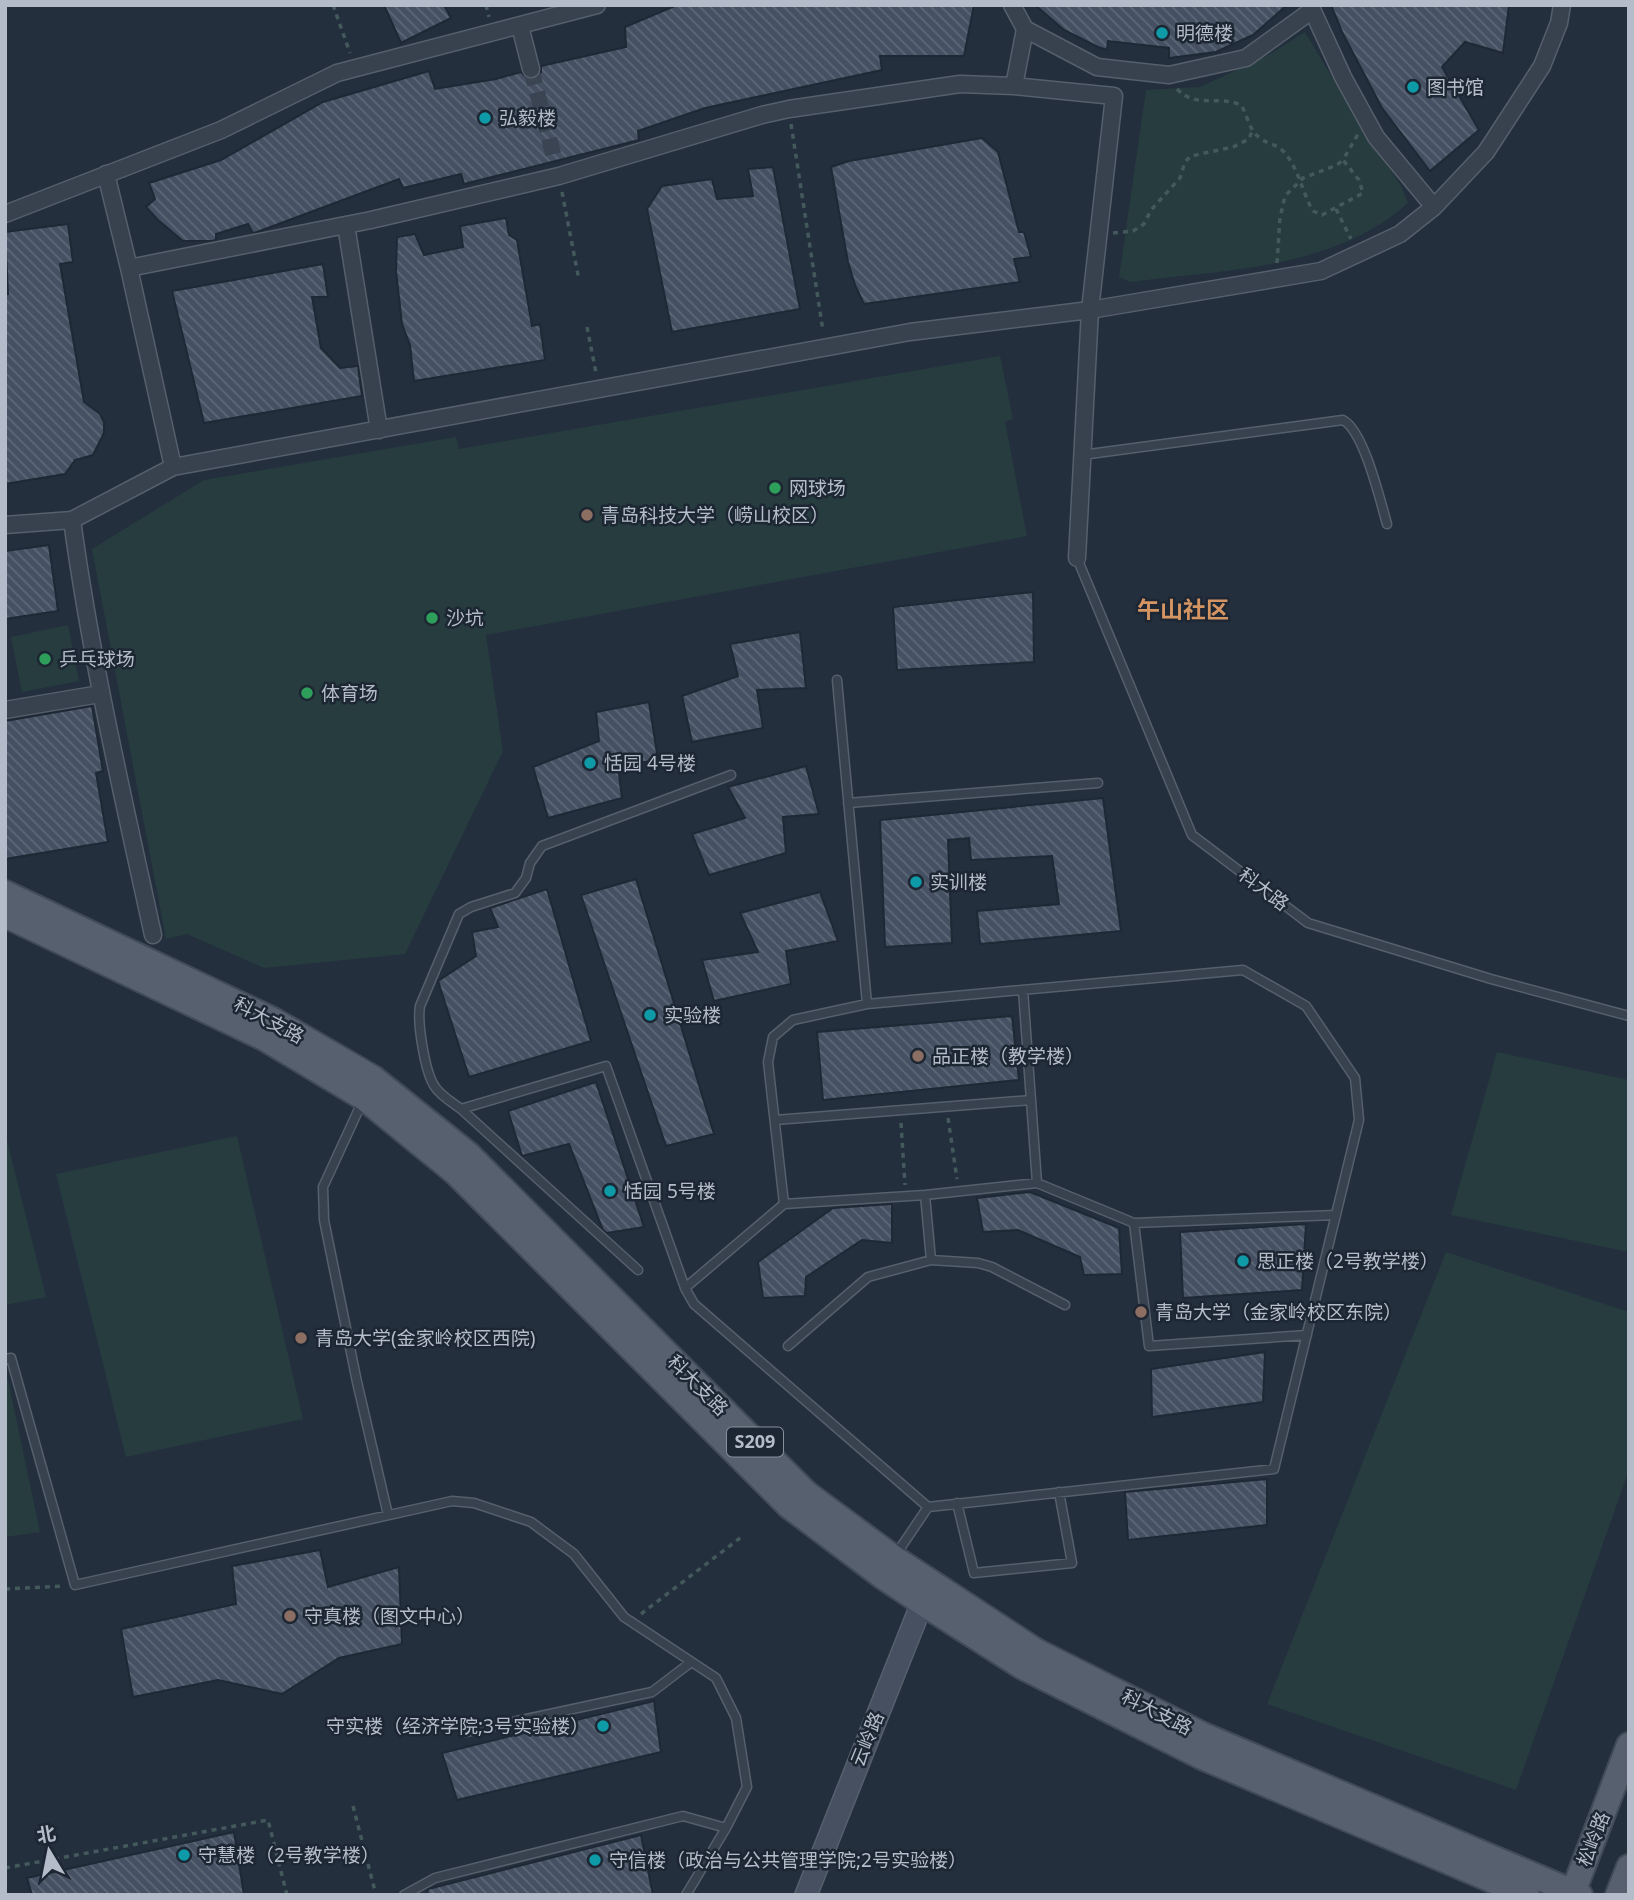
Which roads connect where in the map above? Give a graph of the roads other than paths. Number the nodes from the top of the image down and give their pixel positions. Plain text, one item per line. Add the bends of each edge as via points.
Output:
1 (597, 5) edge
2 (1012, 5) edge
3 (1562, 5) edge
4 (1311, 8) edge
5 (520, 26) junction
6 (1025, 29) junction
7 (531, 69) tunnel mouth
8 (1014, 86) junction
9 (106, 174) junction
10 (1434, 207) junction
11 (5, 214) edge
12 (346, 225) junction
13 (129, 268) junction
14 (1090, 310) junction
15 (379, 430) junction
16 (1083, 455) junction
17 (173, 467) junction
18 (72, 520) junction
19 (1387, 524) dead end
20 (5, 525) edge
21 (1077, 558) joint
22 (837, 680) dead end
23 (100, 694) junction
24 (5, 710) edge
25 (731, 775) dead end
26 (1098, 783) dead end
27 (848, 803) junction
28 (5, 893) edge
29 (5, 915) edge
30 (153, 936) dead end
31 (1023, 990) junction
32 (867, 1004) junction
33 (1629, 1016) edge
34 (368, 1088) junction
35 (1031, 1100) junction
36 (461, 1110) junction
37 (775, 1120) junction
38 (1037, 1183) junction
39 (925, 1195) junction
40 (784, 1204) junction
41 (1336, 1215) junction
42 (1134, 1223) junction
43 (931, 1260) junction
44 (638, 1270) dead end
45 (685, 1288) junction
46 (1065, 1305) dead end
47 (1307, 1335) junction
48 (788, 1346) dead end
49 (5, 1359) edge
50 (1059, 1492) junction
51 (957, 1503) junction
52 (928, 1507) junction
53 (388, 1515) junction
54 (888, 1567) junction
55 (926, 1593) junction
56 (690, 1663) junction
57 (466, 1732) dead end
58 (1629, 1745) edge
59 (726, 1828) junction
60 (1629, 1867) edge
61 (1575, 1894) edge
62 (404, 1895) edge
63 (686, 1895) edge
64 (806, 1895) edge
65 (1527, 1895) edge
66 (1618, 1895) edge

1 - 5 street
2 - 6 street
3 - 10 street via 1542,66 1486,152
4 - 6 street via 1246,58 1169,75 1097,67
4 - 10 street via 1376,137
5 - 7 street
5 - 9 street via 337,73 221,130
6 - 8 street
8 - 12 street via 960,84 789,109
8 - 14 street via 1114,96
9 - 11 street
9 - 13 street
10 - 14 street via 1400,234 1321,271
12 - 13 street
12 - 15 street
13 - 17 street
14 - 15 street via 911,332
14 - 16 street
15 - 17 street
16 - 19 lane via 1343,420 1351,424 1370,465
16 - 21 street
17 - 18 street
18 - 20 street
18 - 23 street
21 - 33 lane, 科大路 via 1192,835 1308,923
22 - 27 lane
23 - 24 street
23 - 30 street
25 - 36 lane via 542,846 514,893 459,914 418,1017 431,1079
26 - 27 lane
27 - 32 lane
28 - 34 main road, 科大支路 / S209 via 273,1020
29 - 34 main road, 科大支路 / S209
31 - 32 lane
31 - 35 lane
31 - 41 lane via 1243,970 1306,1006 1355,1078 1359,1119
32 - 37 lane via 793,1020 773,1037 768,1062
34 - 53 lane via 323,1187 324,1220
34 - 54 main road, 科大支路 / S209 via 789,1506
35 - 37 lane
35 - 38 lane
36 - 44 lane
36 - 45 lane via 606,1066
37 - 40 lane
38 - 39 lane
38 - 42 lane
39 - 40 lane
39 - 43 lane
40 - 45 lane
41 - 42 lane
41 - 47 lane
42 - 47 lane via 1149,1346
43 - 46 lane via 992,1267
43 - 48 lane via 868,1277
45 - 52 lane via 694,1304
47 - 50 lane via 1274,1469
49 - 53 lane via 11,1358 75,1585
50 - 51 lane
50 - 51 lane via 1072,1563 974,1573
51 - 52 lane
52 - 54 lane
53 - 56 lane via 452,1501 474,1503 531,1522 574,1554 624,1617
54 - 55 main road, 科大支路 / S209
55 - 61 main road, 科大支路 / S209 via 1203,1735
55 - 64 street, 云岭路
55 - 65 main road, 科大支路 / S209 via 1021,1666 1202,1757
56 - 57 lane via 652,1692
56 - 59 lane via 716,1678 736,1718 747,1787
58 - 61 main road, 松岭路 / S209
59 - 62 lane via 683,1816 435,1878
59 - 63 lane
60 - 66 main road

